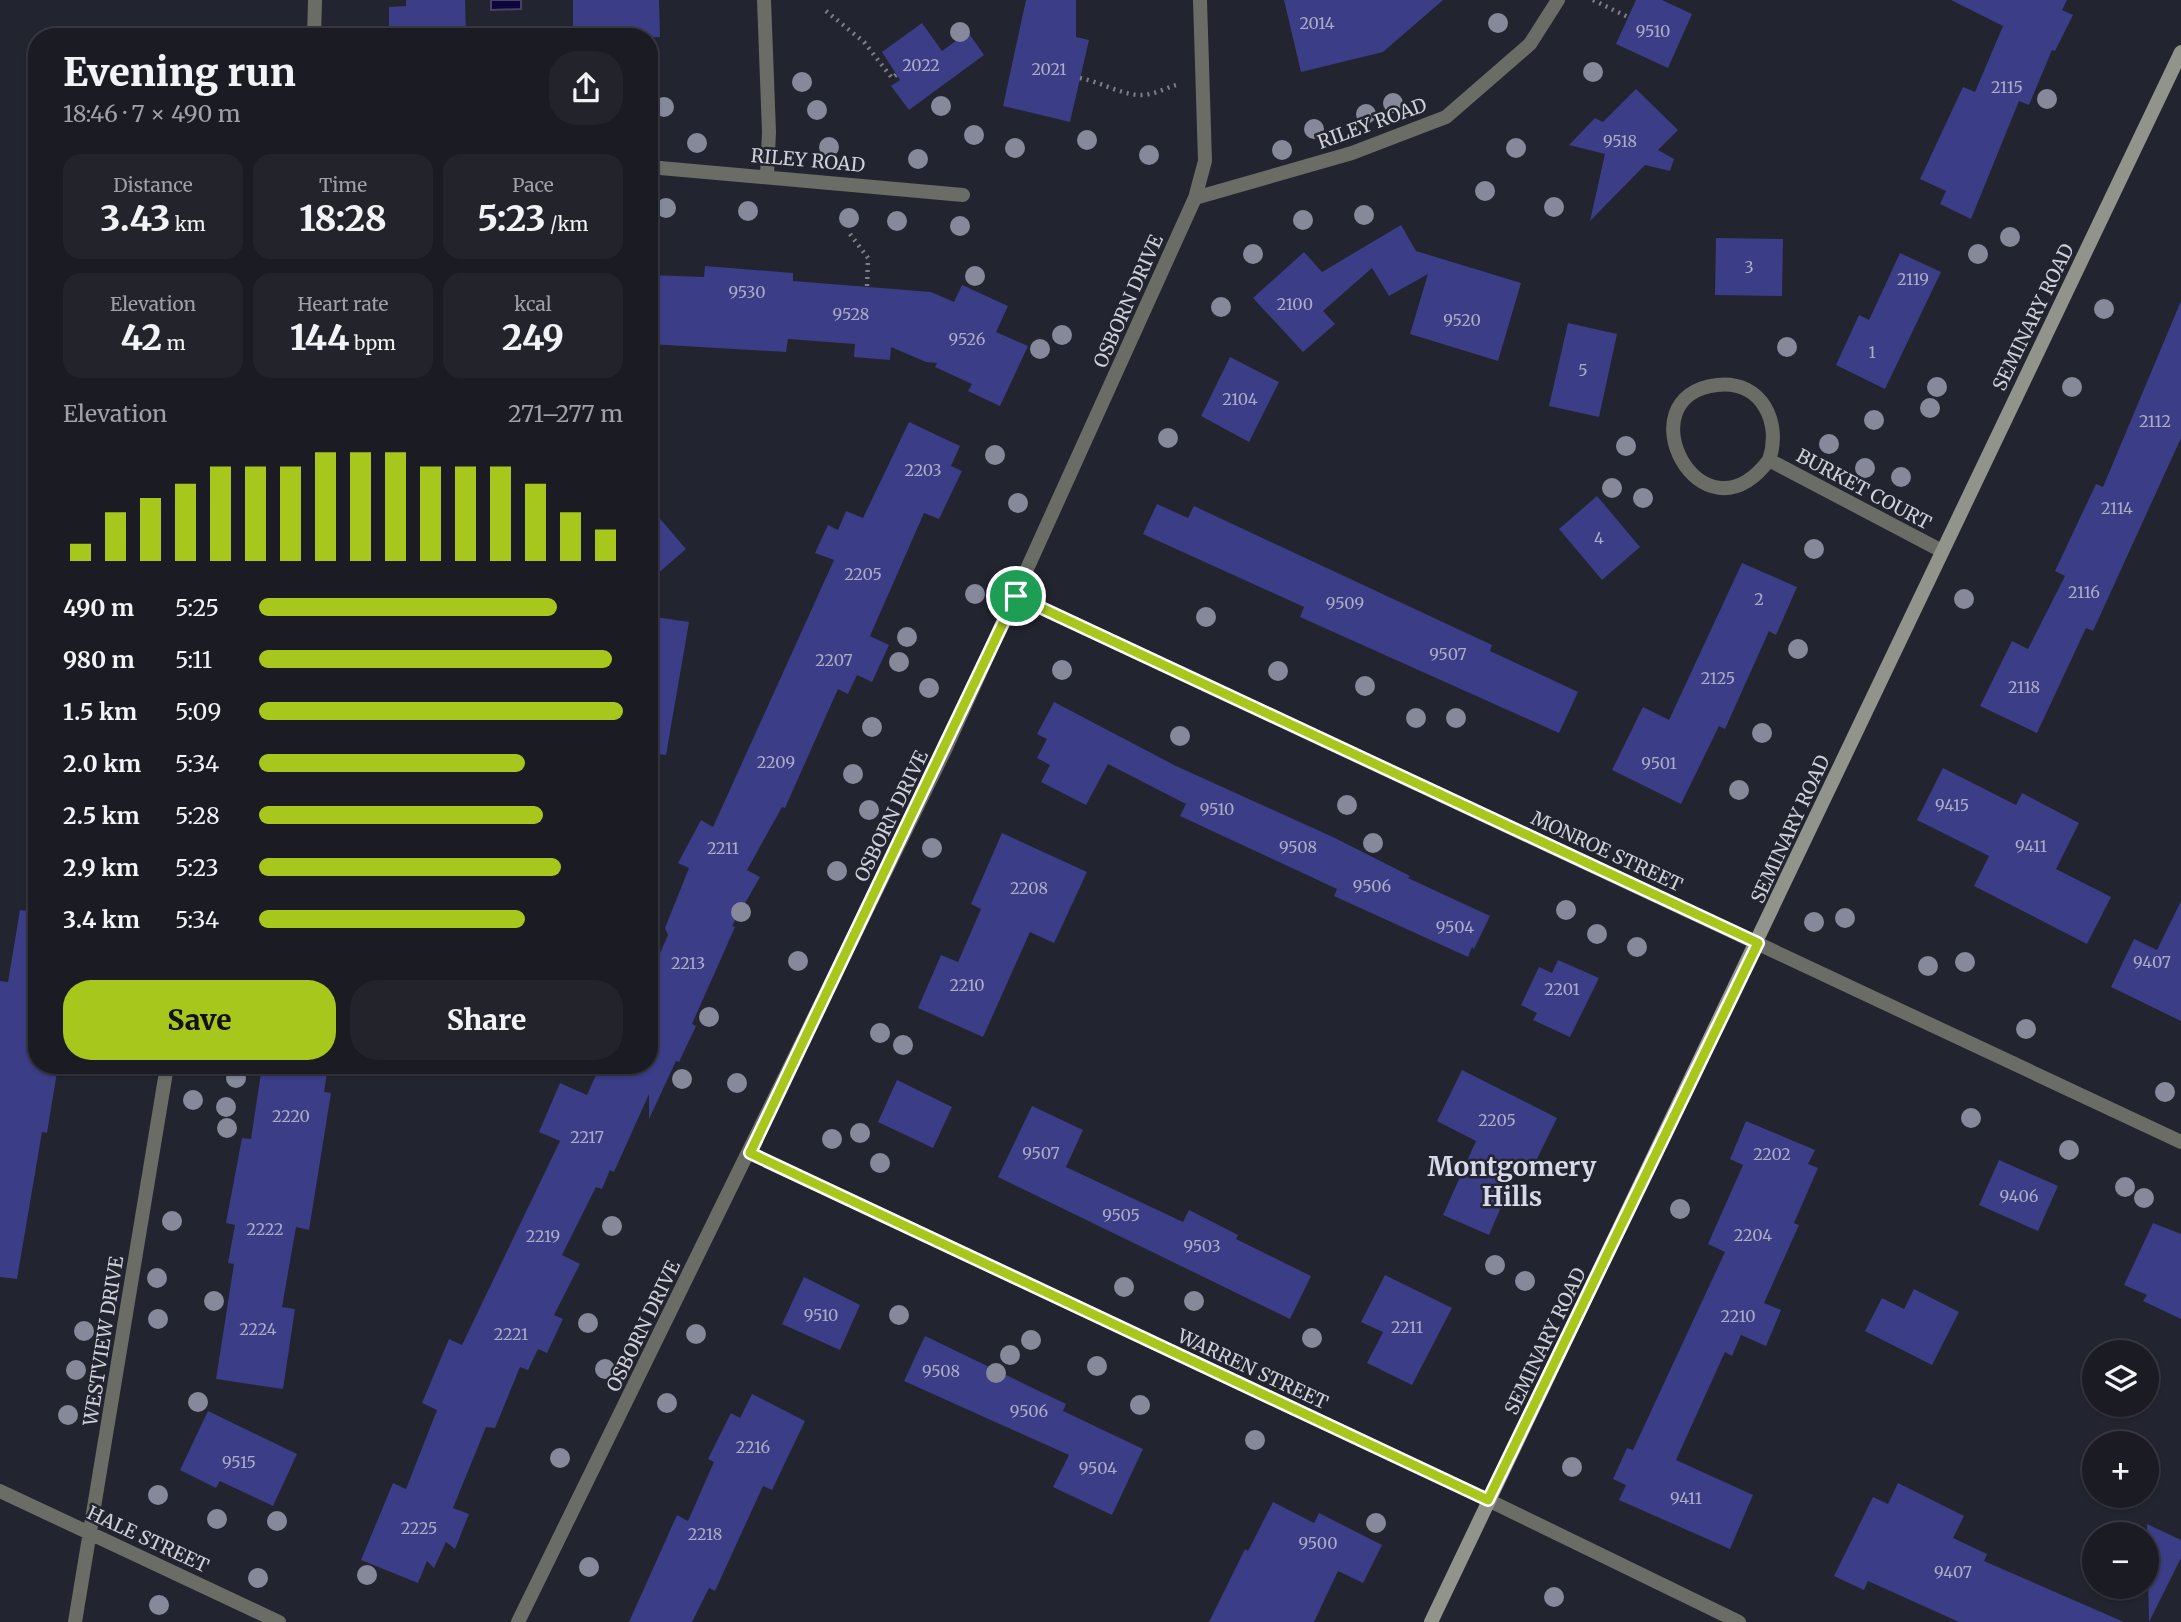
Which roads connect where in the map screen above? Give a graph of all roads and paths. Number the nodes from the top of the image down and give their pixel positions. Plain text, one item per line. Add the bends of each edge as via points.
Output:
1 (315, 0) edge
2 (764, 0) edge
3 (1200, 0) edge
4 (1558, 0) edge
5 (1593, 0) edge
6 (826, 11) dead end
7 (1628, 18) dead end
8 (314, 28) edge
9 (2181, 52) edge
10 (897, 74) dead end
11 (1080, 78) dead end
12 (1203, 81) junction
13 (658, 168) edge
14 (767, 175) junction
15 (963, 195) dead end
16 (1195, 198) junction
17 (850, 234) dead end
18 (867, 286) dead end
19 (1769, 460) junction
20 (1942, 551) junction
21 (1016, 596) junction
22 (1758, 943) junction
23 (166, 1074) edge
24 (2181, 1142) edge
25 (750, 1153) junction
26 (0, 1491) edge
27 (1488, 1500) junction
28 (91, 1534) junction
29 (75, 1622) edge
30 (279, 1622) edge
31 (518, 1622) edge
32 (1431, 1622) edge
33 (1739, 1622) edge

1 - 8 street
2 - 14 street
3 - 12 street, OSBORN DRIVE
4 - 16 street, RILEY ROAD via 1530,44 1446,117 1352,153
5 - 7 path
6 - 10 path via 864,42 892,78
9 - 20 main road, SEMINARY ROAD
11 - 12 path via 1147,95
12 - 16 street, OSBORN DRIVE via 1206,161
13 - 14 street, RILEY ROAD
14 - 15 street, RILEY ROAD
16 - 21 street, OSBORN DRIVE
17 - 18 path via 868,258
19 - 19 street, BURKET COURT via 1745,482 1720,486 1697,479 1684,468 1674,445 1675,420 1682,405 1710,386 1743,387 1769,410 1775,443
19 - 20 street, BURKET COURT
20 - 22 main road, SEMINARY ROAD
21 - 22 street, MONROE STREET
21 - 25 street, OSBORN DRIVE
22 - 24 street, MONROE STREET
22 - 27 main road, SEMINARY ROAD
23 - 28 street, WESTVIEW DRIVE
25 - 27 street, WARREN STREET
25 - 31 street, OSBORN DRIVE
26 - 28 street, HALE STREET
27 - 32 main road, SEMINARY ROAD
27 - 33 street, WARREN STREET
28 - 29 street, WESTVIEW DRIVE
28 - 30 street, HALE STREET

